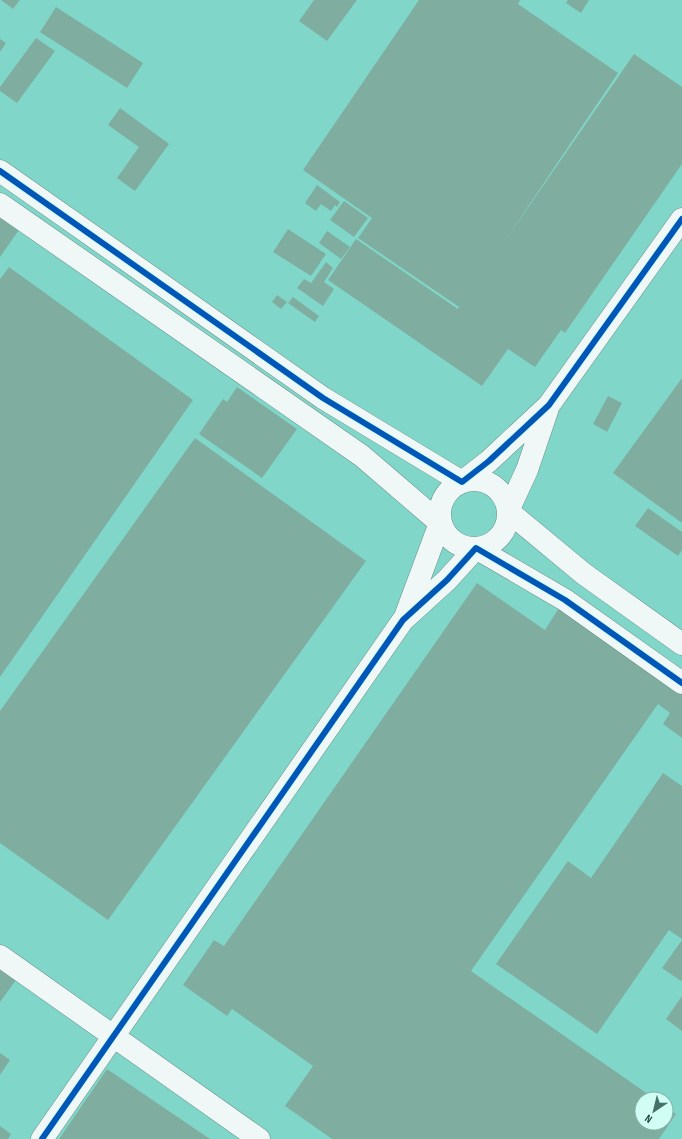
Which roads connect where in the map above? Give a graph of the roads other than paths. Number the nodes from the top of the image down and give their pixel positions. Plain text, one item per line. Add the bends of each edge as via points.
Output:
1 (0, 171) edge
2 (42, 200) junction
3 (0, 204) edge
4 (682, 219) edge
5 (26, 222) junction
6 (227, 331) junction
7 (212, 353) junction
8 (549, 405) junction
9 (462, 482) junction
10 (508, 511) junction
11 (440, 523) junction
12 (476, 548) junction
13 (403, 620) junction
14 (682, 644) edge
15 (682, 683) edge
16 (0, 956) edge
17 (114, 1036) junction
18 (42, 1139) edge
19 (259, 1139) edge

1 - 2 street
2 - 5 street
2 - 6 street
3 - 5 street
4 - 8 street
5 - 7 street
6 - 7 street
6 - 9 street via 323,398
7 - 11 street via 362,456
8 - 9 street via 489,461
8 - 10 street via 527,470
9 - 10 street via 484,481 494,487 506,502
9 - 11 street via 444,496 439,512
10 - 12 street via 507,523 499,537 489,545
10 - 14 street via 584,574
11 - 12 street via 452,541 462,547
11 - 13 street
12 - 13 street via 447,580
12 - 15 street via 565,600
13 - 17 street
16 - 17 street
17 - 18 street
17 - 19 street

